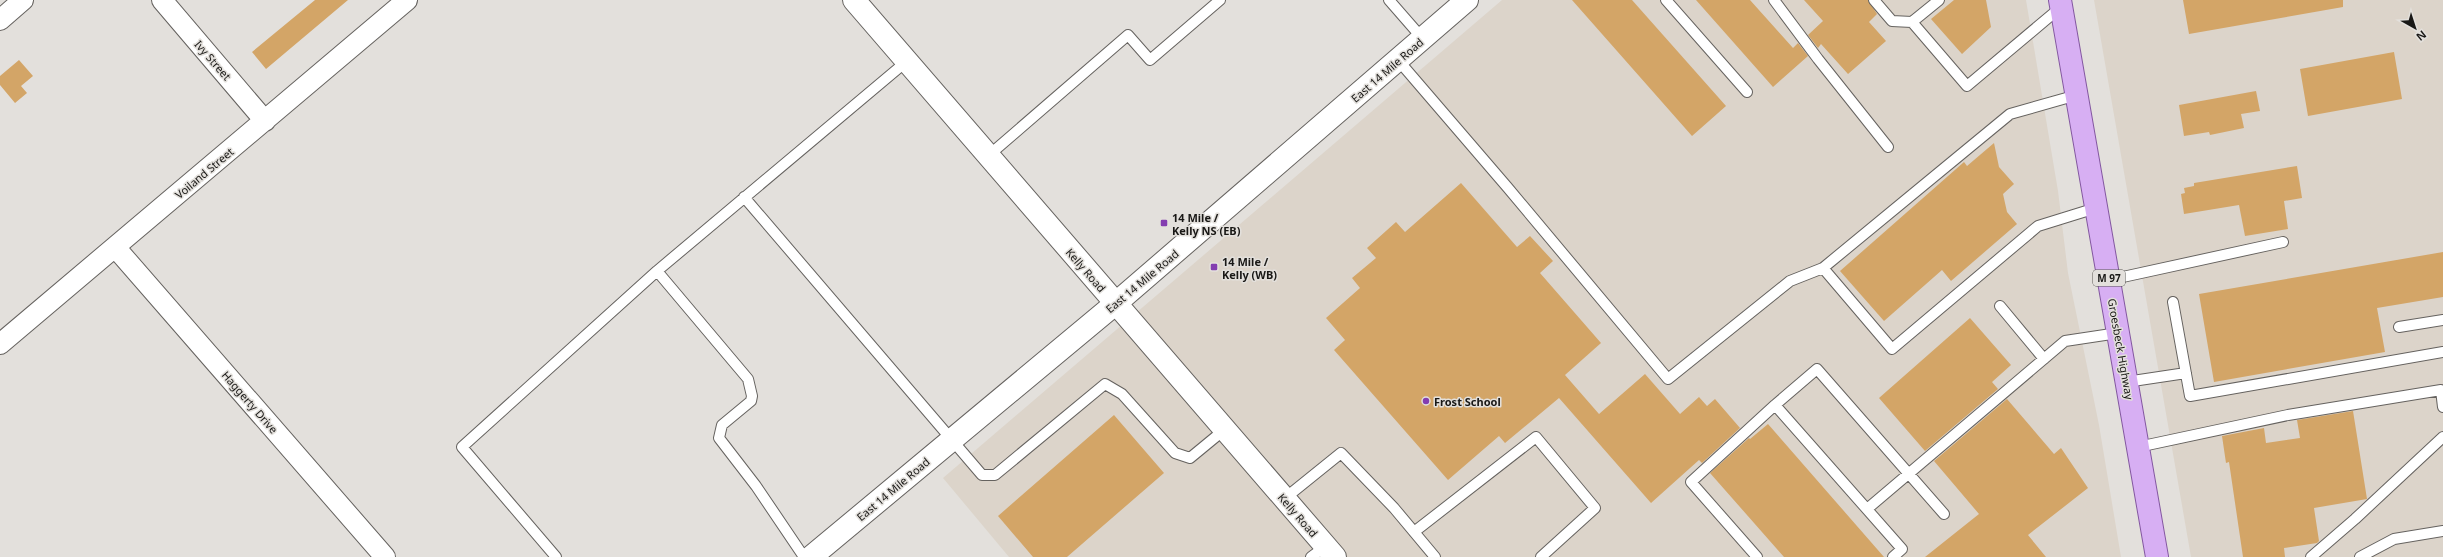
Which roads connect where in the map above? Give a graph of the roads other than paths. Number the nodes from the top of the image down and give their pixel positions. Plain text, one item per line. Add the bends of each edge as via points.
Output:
1 (23, 0) edge
2 (162, 0) edge
3 (407, 0) edge
4 (854, 0) edge
5 (1220, 0) edge
6 (1389, 0) edge
7 (1467, 0) edge
8 (1666, 0) edge
9 (1774, 0) edge
10 (1874, 0) edge
11 (1939, 0) edge
12 (2061, 4) edge
13 (0, 20) edge
14 (1912, 22) junction
15 (1423, 39) junction
16 (1398, 60) junction
17 (907, 62) junction
18 (1747, 92) dead end
19 (2077, 95) junction
20 (265, 121) junction
21 (1888, 147) dead end
22 (988, 156) junction
23 (744, 197) junction
24 (2096, 208) junction
25 (2283, 242) dead end
26 (115, 247) junction
27 (1823, 268) junction
28 (657, 271) junction
29 (2109, 280) junction
30 (2172, 302) dead end
31 (1115, 304) junction
32 (2000, 306) dead end
33 (2443, 320) edge
34 (2399, 327) dead end
35 (2118, 333) junction
36 (0, 344) edge
37 (2443, 352) edge
38 (2044, 359) junction
39 (2186, 373) junction
40 (2126, 382) junction
41 (1775, 405) junction
42 (2443, 407) edge
43 (1224, 430) junction
44 (952, 438) junction
45 (2443, 438) edge
46 (2138, 447) junction
47 (1909, 473) junction
48 (1284, 499) junction
49 (1867, 509) junction
50 (1944, 514) dead end
51 (2443, 531) edge
52 (1414, 532) junction
53 (1324, 553) edge
54 (385, 557) edge
55 (556, 557) edge
56 (804, 557) edge
57 (811, 557) edge
58 (1435, 557) edge
59 (1541, 557) edge
60 (1757, 557) edge
61 (1893, 557) edge
62 (2157, 557) edge
63 (2310, 557) edge
64 (2360, 557) edge

1 - 13 street
2 - 20 street, Ivy Street
3 - 20 street, Voiland Street
4 - 17 main road, Kelly Road
5 - 22 lane via 1150,60 1128,35
6 - 15 lane
7 - 15 main road, East 14 Mile Road
8 - 18 lane
9 - 21 lane
10 - 14 lane via 1892,21
11 - 14 lane
12 - 14 lane via 1967,86
12 - 19 main road, Groesbeck Highway / M 97
15 - 16 main road, East 14 Mile Road
16 - 27 lane via 1668,379 1790,280
16 - 31 main road, East 14 Mile Road
17 - 22 main road, Kelly Road
17 - 23 lane
19 - 24 main road, Groesbeck Highway / M 97
19 - 27 lane via 2010,114
20 - 26 street, Voiland Street
22 - 31 main road, Kelly Road
23 - 28 lane
23 - 44 lane
24 - 27 lane via 2038,226 1892,349
24 - 29 main road, Groesbeck Highway / M 97
25 - 29 lane
26 - 36 street, Voiland Street
26 - 54 street, Haggerty Drive
28 - 55 lane via 462,447
28 - 56 lane via 748,379 751,401 722,425 719,438 756,486
29 - 35 main road, Groesbeck Highway / M 97
30 - 39 lane
31 - 43 main road, Kelly Road
31 - 44 main road, East 14 Mile Road
32 - 38 lane
33 - 34 lane
35 - 38 lane via 2064,341
35 - 40 main road, Groesbeck Highway / M 97
37 - 39 lane via 2190,396
38 - 47 lane
39 - 40 lane
40 - 46 main road, Groesbeck Highway / M 97
41 - 47 lane via 1817,369
41 - 49 lane
41 - 60 lane via 1691,482
42 - 46 lane via 2441,390 2288,415
43 - 44 lane via 1190,458 1175,453 1122,394 1105,384 995,475 982,475
43 - 48 main road, Kelly Road
44 - 57 main road, East 14 Mile Road
45 - 63 lane
46 - 62 main road, Groesbeck Highway / M 97
47 - 49 lane
47 - 50 lane
48 - 52 lane via 1341,453
48 - 53 main road, Kelly Road
49 - 61 lane via 1902,549
51 - 64 lane via 2394,539
52 - 58 lane
52 - 59 lane via 1536,438 1596,508

